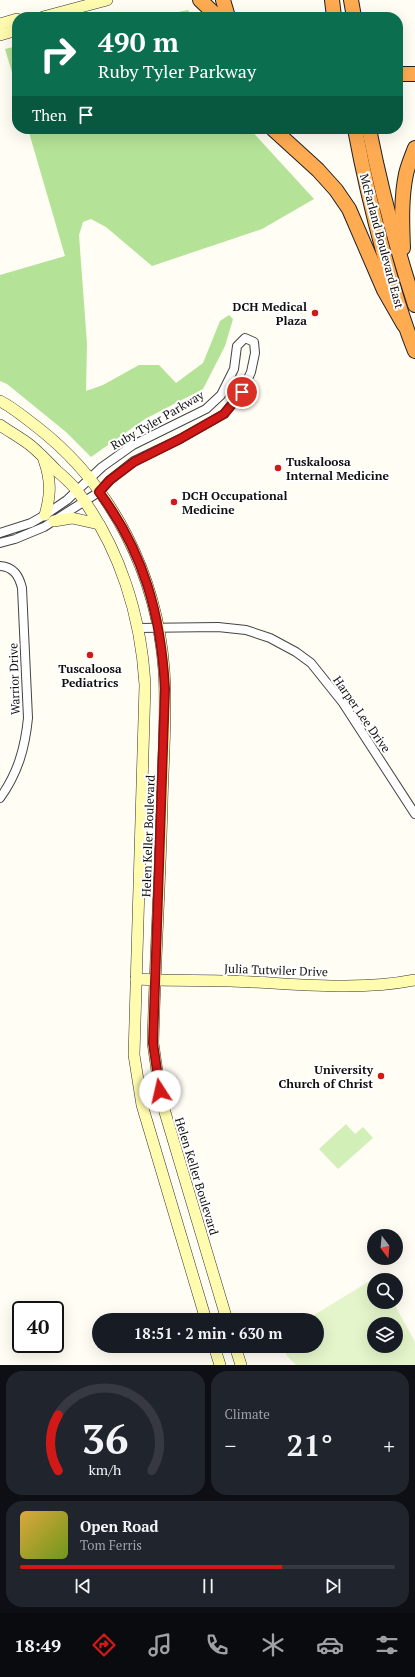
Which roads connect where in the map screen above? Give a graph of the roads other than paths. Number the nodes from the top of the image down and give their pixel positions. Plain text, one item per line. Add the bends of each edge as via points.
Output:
1 (107, 0) edge
2 (200, 0) edge
3 (215, 0) edge
4 (223, 0) edge
5 (332, 0) edge
6 (351, 0) edge
7 (62, 12) edge
8 (222, 12) edge
9 (223, 12) edge
10 (224, 12) edge
11 (333, 12) edge
12 (353, 12) edge
13 (12, 20) edge
14 (0, 24) edge
15 (12, 31) edge
16 (0, 35) edge
17 (403, 74) edge
18 (415, 74) edge
19 (278, 134) edge
20 (356, 134) edge
21 (370, 134) edge
22 (415, 148) edge
23 (405, 274) junction
24 (415, 305) edge
25 (404, 325) junction
26 (415, 351) edge
27 (0, 401) edge
28 (200, 412) junction
29 (0, 425) edge
30 (206, 425) junction
31 (133, 445) junction
32 (43, 457) junction
33 (142, 458) junction
34 (90, 478) junction
35 (78, 491) junction
36 (99, 492) junction
37 (84, 502) junction
38 (50, 518) junction
39 (99, 524) junction
40 (0, 533) edge
41 (0, 543) edge
42 (0, 566) edge
43 (158, 627) junction
44 (138, 628) junction
45 (0, 798) edge
46 (415, 814) edge
47 (136, 979) junction
48 (154, 980) junction
49 (415, 980) edge
50 (204, 1313) edge
51 (225, 1313) edge
52 (216, 1353) edge
53 (237, 1353) edge
54 (220, 1365) edge
55 (241, 1365) edge

1 - 7 street
2 - 8 highway
3 - 9 highway
4 - 10 highway
5 - 11 highway
6 - 12 highway
13 - 14 street
15 - 16 street
17 - 18 highway
19 - 25 highway via 318,170 349,209 384,290
20 - 25 highway, McFarland Boulevard East via 376,227
21 - 23 highway, McFarland Boulevard East via 378,177
22 - 23 highway via 406,174 404,195 402,225
23 - 24 highway, McFarland Boulevard East
25 - 26 highway, McFarland Boulevard East
27 - 34 street, Helen Keller Boulevard via 54,440
28 - 30 street
28 - 30 street, Ruby Tyler Parkway via 221,394 234,369 238,346 245,338 254,342 253,362 242,392 224,414
28 - 31 street, Ruby Tyler Parkway
29 - 32 street, Helen Keller Boulevard
30 - 33 street, Ruby Tyler Parkway
31 - 33 street
31 - 34 street, Ruby Tyler Parkway
32 - 35 street, Helen Keller Boulevard
32 - 38 street via 50,486
33 - 36 street, Ruby Tyler Parkway via 118,474
34 - 35 street, Ruby Tyler Parkway
34 - 36 street, Helen Keller Boulevard
35 - 37 street, Helen Keller Boulevard
35 - 38 street, Ruby Tyler Parkway
36 - 37 street, Ruby Tyler Parkway
36 - 43 street, Helen Keller Boulevard via 130,540 149,587
37 - 38 street, Ruby Tyler Parkway
37 - 39 street, Helen Keller Boulevard
38 - 39 street via 72,518
38 - 40 street, Ruby Tyler Parkway
38 - 41 street, Ruby Tyler Parkway via 33,532
39 - 44 street, Helen Keller Boulevard via 122,573
42 - 45 street, Warrior Drive via 12,570 20,578 22,588 27,711 26,738 18,768
43 - 44 street, Harper Lee Drive
43 - 46 street, Harper Lee Drive via 218,627 246,630 270,638 296,652 311,663 343,703
43 - 48 street, Helen Keller Boulevard via 165,689
44 - 47 street, Helen Keller Boulevard via 145,686
47 - 48 street, Julia Tutwiler Drive
47 - 50 street, Helen Keller Boulevard via 134,1055 142,1105
48 - 49 street, Julia Tutwiler Drive via 353,986
48 - 51 street, Helen Keller Boulevard via 153,1043 161,1100
52 - 54 street
53 - 55 street

